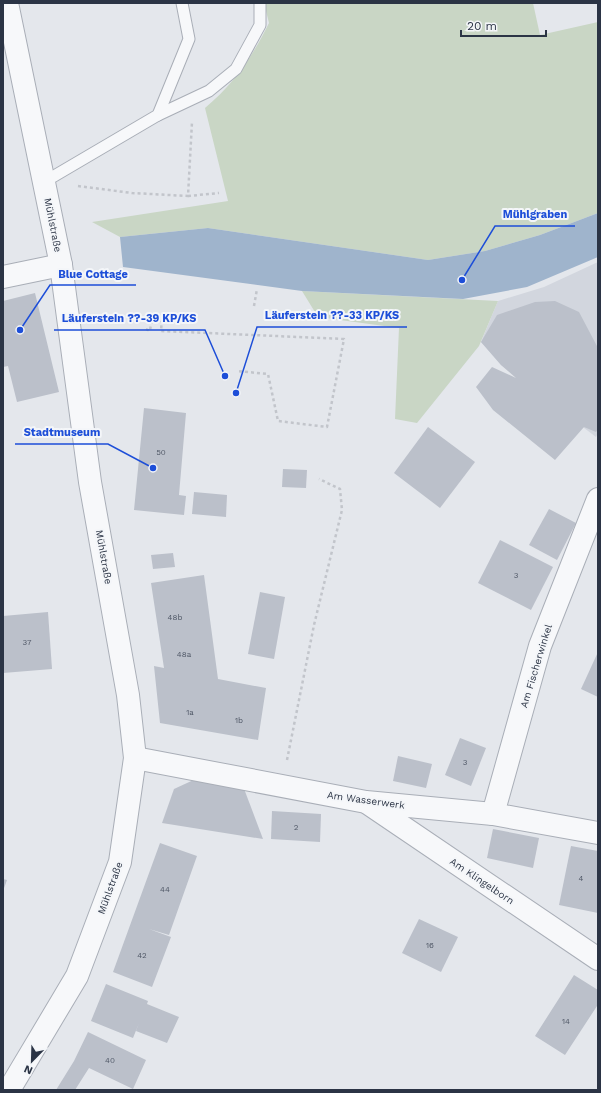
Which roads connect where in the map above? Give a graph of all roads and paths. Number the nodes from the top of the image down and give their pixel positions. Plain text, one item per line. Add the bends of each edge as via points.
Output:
1 (7, 3) edge
2 (182, 3) edge
3 (260, 3) edge
4 (193, 99) junction
5 (158, 115) junction
6 (44, 182) junction
7 (77, 186) dead end
8 (219, 193) dead end
9 (188, 196) junction
10 (61, 265) junction
11 (3, 278) edge
12 (256, 289) dead end
13 (254, 306) dead end
14 (146, 329) dead end
15 (237, 371) dead end
16 (319, 479) dead end
17 (598, 499) edge
18 (135, 758) junction
19 (282, 786) junction
20 (366, 802) junction
21 (493, 814) junction
22 (598, 833) edge
23 (598, 959) edge
24 (9, 1090) edge

1 - 6 street, Mühlstraße
2 - 5 lane via 189,39
3 - 4 lane via 260,26 236,69 210,91
4 - 5 lane
4 - 9 path
5 - 6 lane
6 - 10 street, Mühlstraße
7 - 9 path via 132,194
8 - 9 path
10 - 11 street
10 - 18 street, Mühlstraße via 90,482 128,695
12 - 13 path
14 - 15 path via 150,330 152,317 162,318 160,330 344,339 327,427 278,421 268,374
16 - 19 path via 340,489 342,510 314,625
17 - 21 street, Am Fischerwinkel via 540,646
18 - 19 street, Am Wasserwerk
18 - 24 street, Mühlstraße via 120,862 78,976
19 - 20 street, Am Wasserwerk
20 - 21 street, Am Wasserwerk
20 - 23 street, Am Klingelborn
21 - 22 street, Am Wasserwerk

